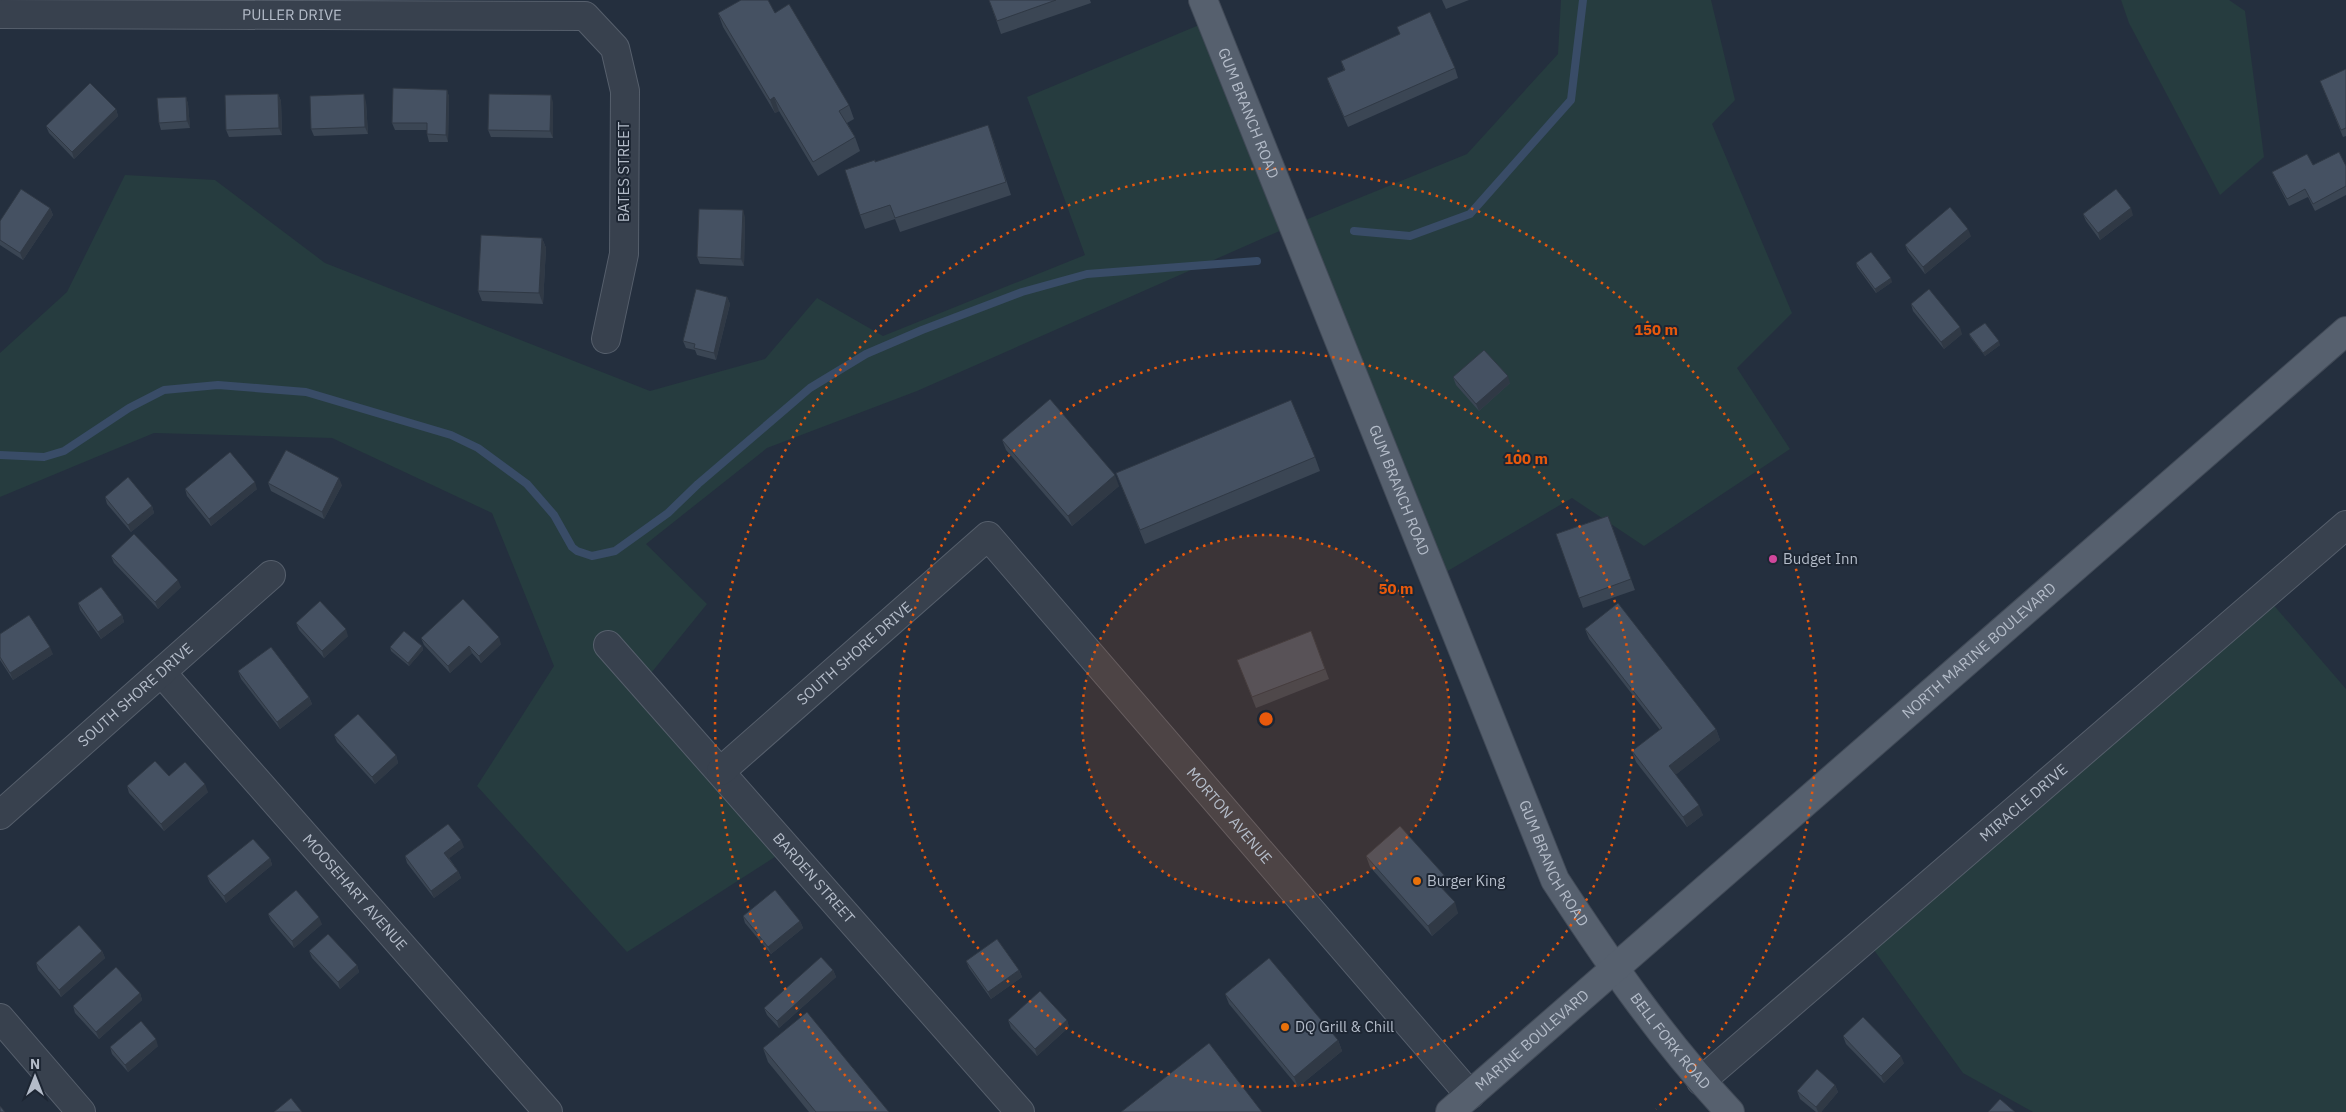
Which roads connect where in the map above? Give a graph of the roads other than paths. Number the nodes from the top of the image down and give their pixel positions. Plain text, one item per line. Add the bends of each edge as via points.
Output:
1 (1203, 0) edge
2 (0, 14) edge
3 (585, 16) joint
4 (2346, 331) edge
5 (606, 339) dead end
6 (2346, 525) edge
7 (988, 536) joint
8 (271, 575) dead end
9 (608, 645) dead end
10 (162, 673) junction
11 (721, 771) junction
12 (0, 816) edge
13 (1614, 969) junction
14 (0, 1018) edge
15 (1701, 1081) junction
16 (1460, 1103) edge
17 (81, 1112) edge
18 (548, 1112) edge
19 (1020, 1112) edge
20 (1730, 1112) edge

1 - 13 main road, GUM BRANCH ROAD via 1555,880
2 - 3 street, PULLER DRIVE
3 - 5 street, BATES STREET via 615,48 625,91 624,254
4 - 13 main road, NORTH MARINE BOULEVARD
6 - 15 street, MIRACLE DRIVE
7 - 11 street, SOUTH SHORE DRIVE
7 - 16 street, MORTON AVENUE
8 - 10 street, SOUTH SHORE DRIVE
9 - 11 street, BARDEN STREET
10 - 12 street, SOUTH SHORE DRIVE
10 - 18 street, MOOSEHART AVENUE
11 - 19 street, BARDEN STREET
13 - 15 main road, BELL FORK ROAD
13 - 16 main road, MARINE BOULEVARD
14 - 17 street
15 - 20 main road, BELL FORK ROAD

